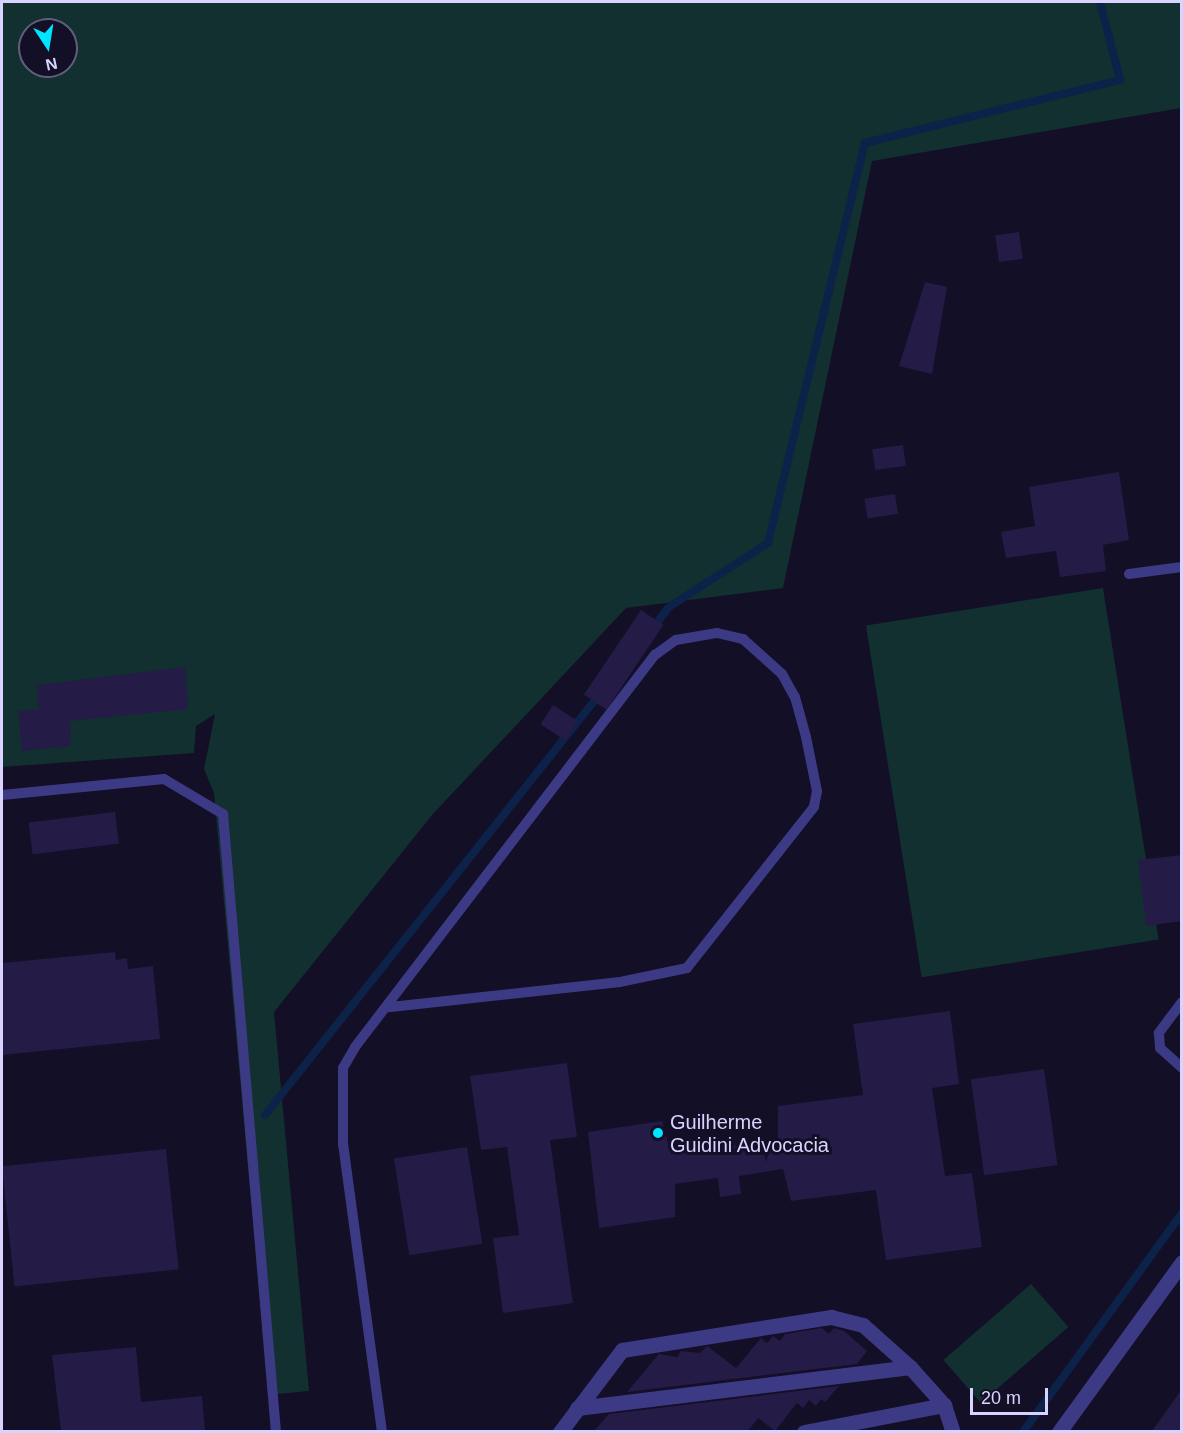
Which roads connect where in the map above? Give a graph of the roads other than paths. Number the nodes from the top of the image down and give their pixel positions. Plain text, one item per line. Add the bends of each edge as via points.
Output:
1 (1182, 567) edge
2 (1129, 574) dead end
3 (2, 795) edge
4 (1182, 1002) edge
5 (387, 1007) junction
6 (1182, 1068) edge
7 (1182, 1262) edge
8 (910, 1367) junction
9 (944, 1405) junction
10 (577, 1408) junction
11 (276, 1431) edge
12 (382, 1431) edge
13 (560, 1431) edge
14 (804, 1431) edge
15 (953, 1431) edge
16 (1059, 1431) edge

1 - 2 lane
3 - 11 lane via 164,779 223,814
4 - 6 lane via 1159,1033 1160,1048
5 - 5 lane via 620,982 687,968 814,807 817,791 806,737 795,697 782,674 744,639 717,633 675,640 655,655
5 - 12 lane via 355,1047 339,1087
7 - 16 street
8 - 9 street
8 - 10 street
8 - 10 street via 863,1325 831,1317 622,1350
9 - 14 street
9 - 15 street
10 - 13 street

